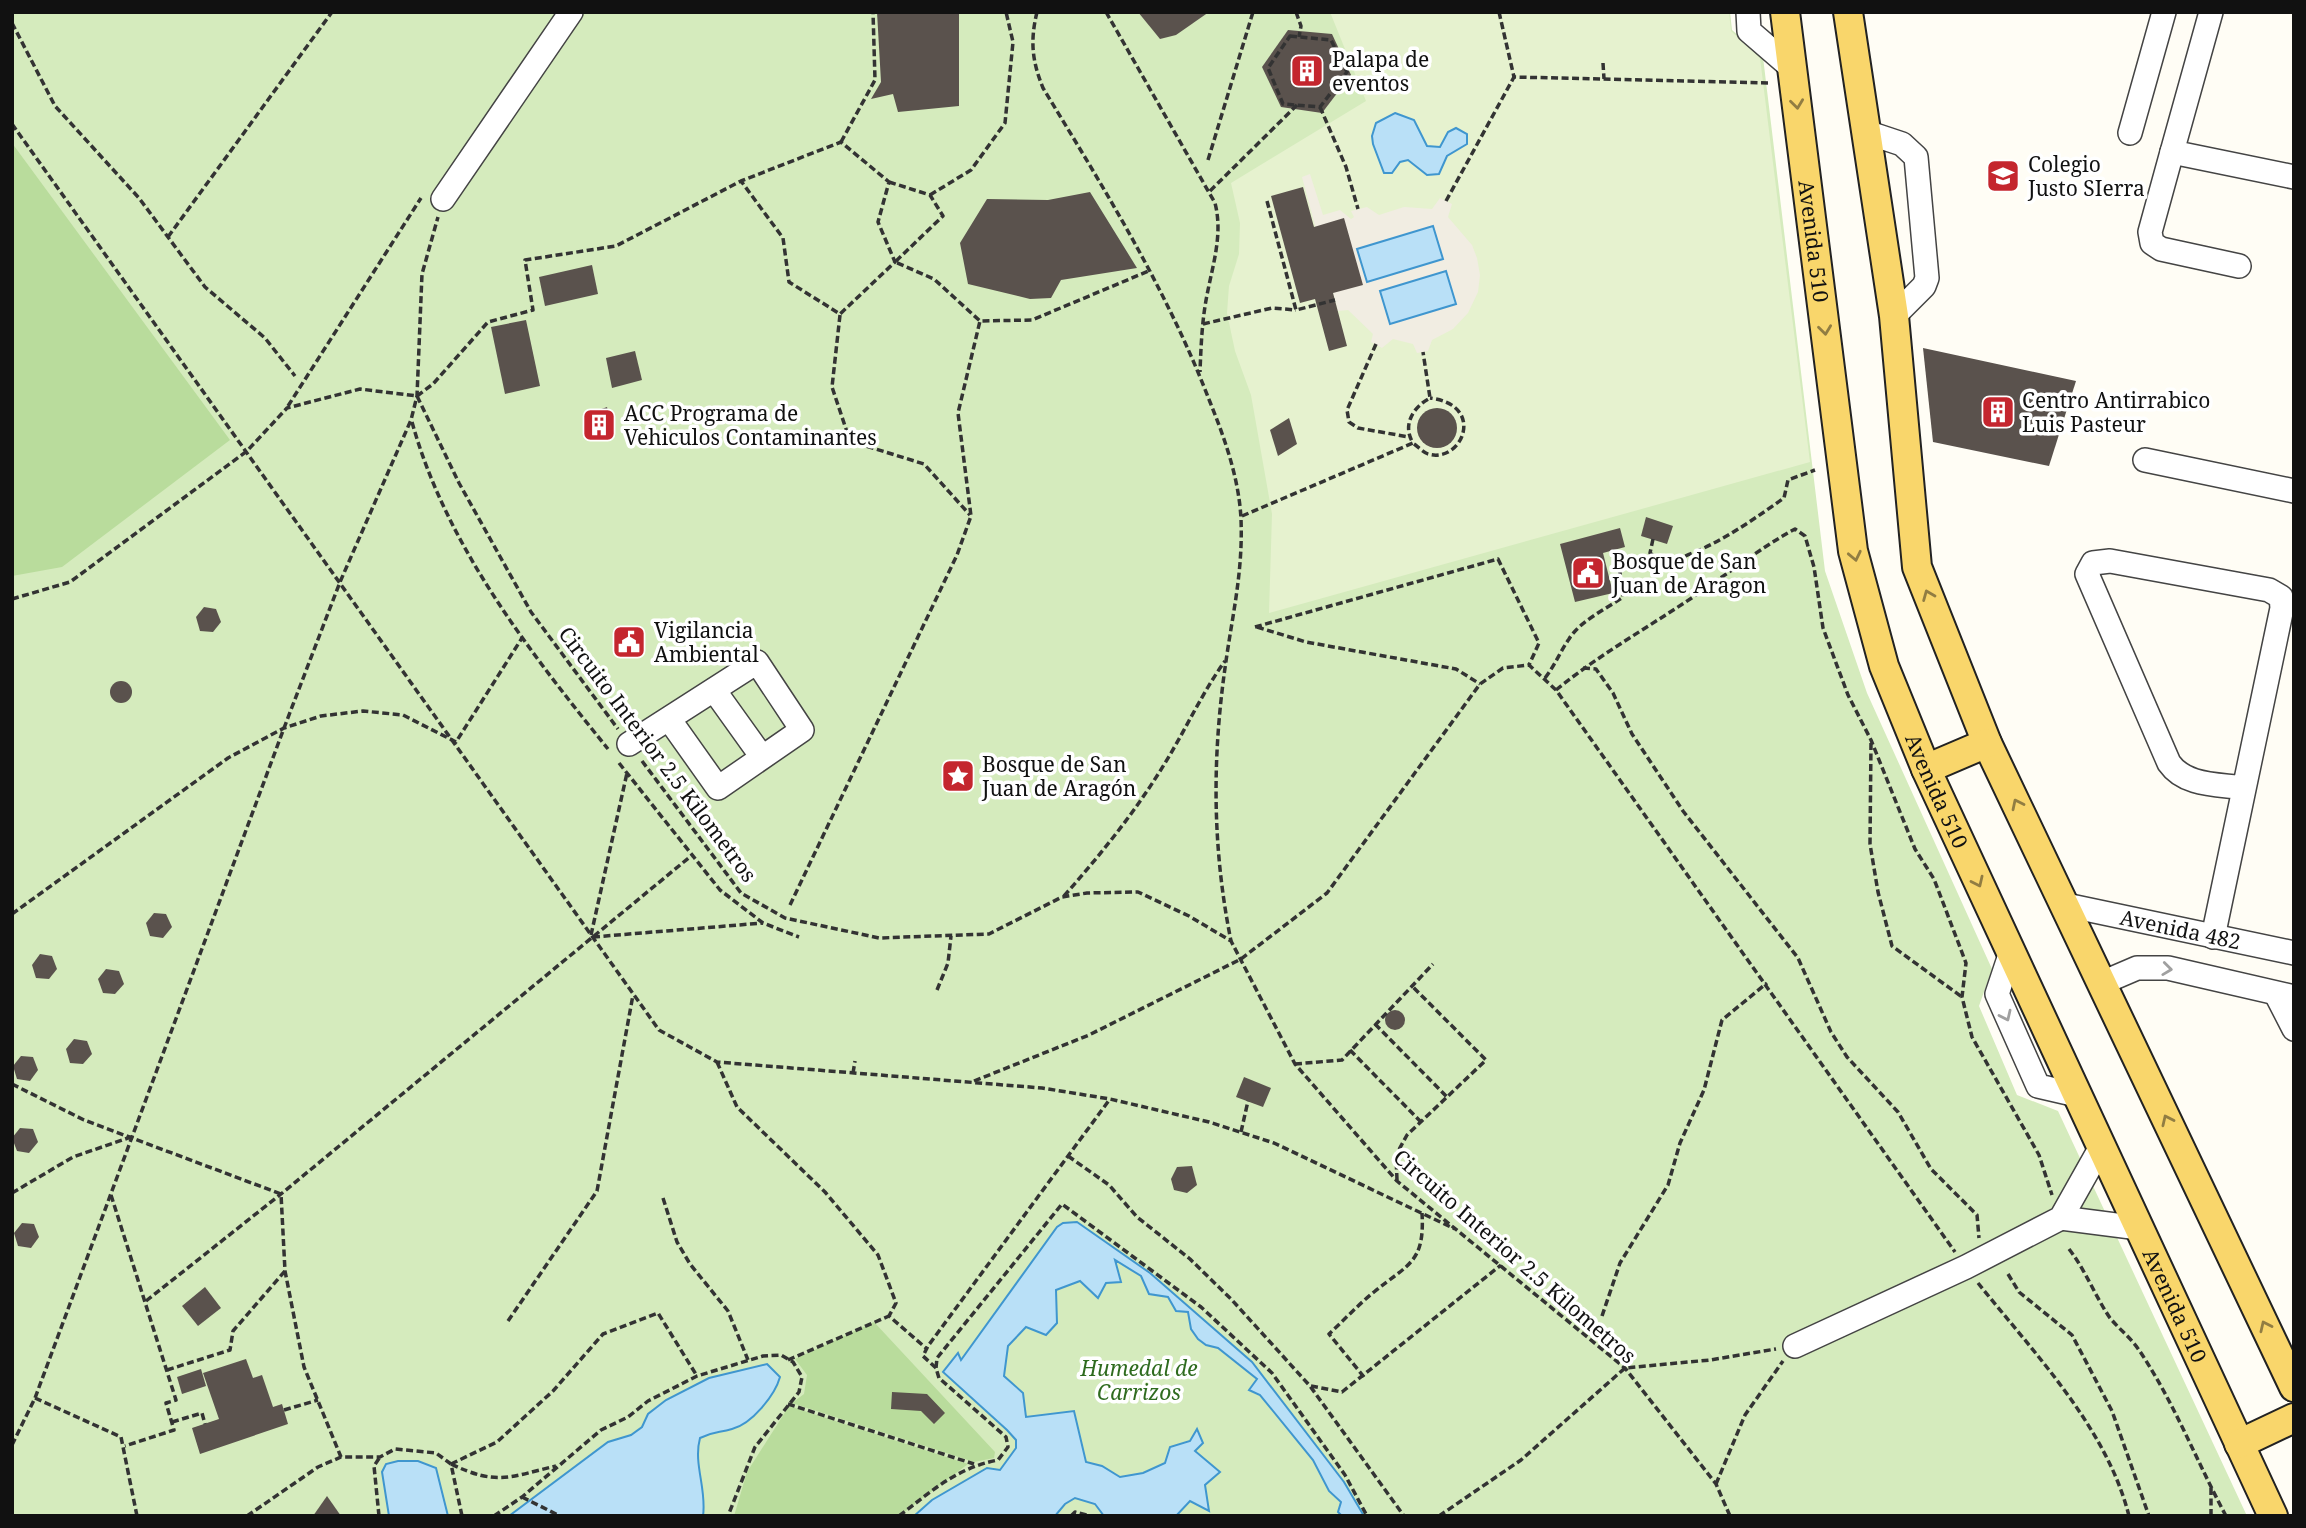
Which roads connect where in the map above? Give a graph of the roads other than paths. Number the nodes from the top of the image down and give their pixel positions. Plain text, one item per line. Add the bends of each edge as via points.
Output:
1 (571, 12) edge
2 (1748, 12) edge
3 (1785, 12) edge
4 (1848, 12) edge
5 (2164, 12) edge
6 (2211, 12) edge
7 (1781, 76) junction
8 (1867, 132) junction
9 (2130, 133) dead end
10 (2172, 152) junction
11 (2294, 177) edge
12 (435, 194) road end
13 (2239, 266) dead end
14 (1894, 316) junction
15 (2145, 460) dead end
16 (2294, 491) edge
17 (714, 690) junction
18 (669, 719) junction
19 (1987, 743) junction
20 (629, 744) road end
21 (762, 757) junction
22 (1926, 769) junction
23 (2244, 788) junction
24 (2066, 905) junction
25 (2213, 936) junction
26 (2294, 953) edge
27 (2102, 983) junction
28 (2285, 995) edge
29 (2294, 1029) edge
30 (2101, 1147) junction
31 (2057, 1210) junction
32 (2138, 1228) junction
33 (1795, 1346) road end
34 (2294, 1388) edge
35 (2294, 1418) edge
36 (2239, 1444) junction
37 (2273, 1516) edge

1 - 12 street
2 - 7 street via 1749,31
3 - 7 main road, Avenida 510
4 - 8 main road
5 - 9 street
6 - 10 street
7 -> 22 main road, Avenida 510 via 1853,551 1884,666
8 - 14 main road
8 - 14 street via 1902,144 1916,157 1927,278
10 - 11 street
10 - 13 street via 2150,232 2152,243 2161,249
19 -> 14 main road via 1917,567
15 - 16 street
17 - 18 street
17 - 21 street
17 - 21 street via 757,662 802,730
18 - 20 street
18 - 21 street via 719,788
19 - 22 main road
24 -> 19 main road
22 -> 30 main road, Avenida 510
23 - 23 street via 2177,775 2087,574 2093,563 2110,561 2269,590 2281,597
23 - 25 street
24 - 25 street, Avenida 482
24 - 27 main road
25 - 26 street, Avenida 482
27 -> 28 street, Avenida 482 via 2137,968 2168,968
34 -> 27 main road
28 - 29 street
30 - 31 street
30 - 32 main road, Avenida 510
31 - 32 street
31 - 33 street via 1966,1267
32 - 36 main road, Avenida 510
35 - 36 main road
36 - 37 main road, Avenida 510

